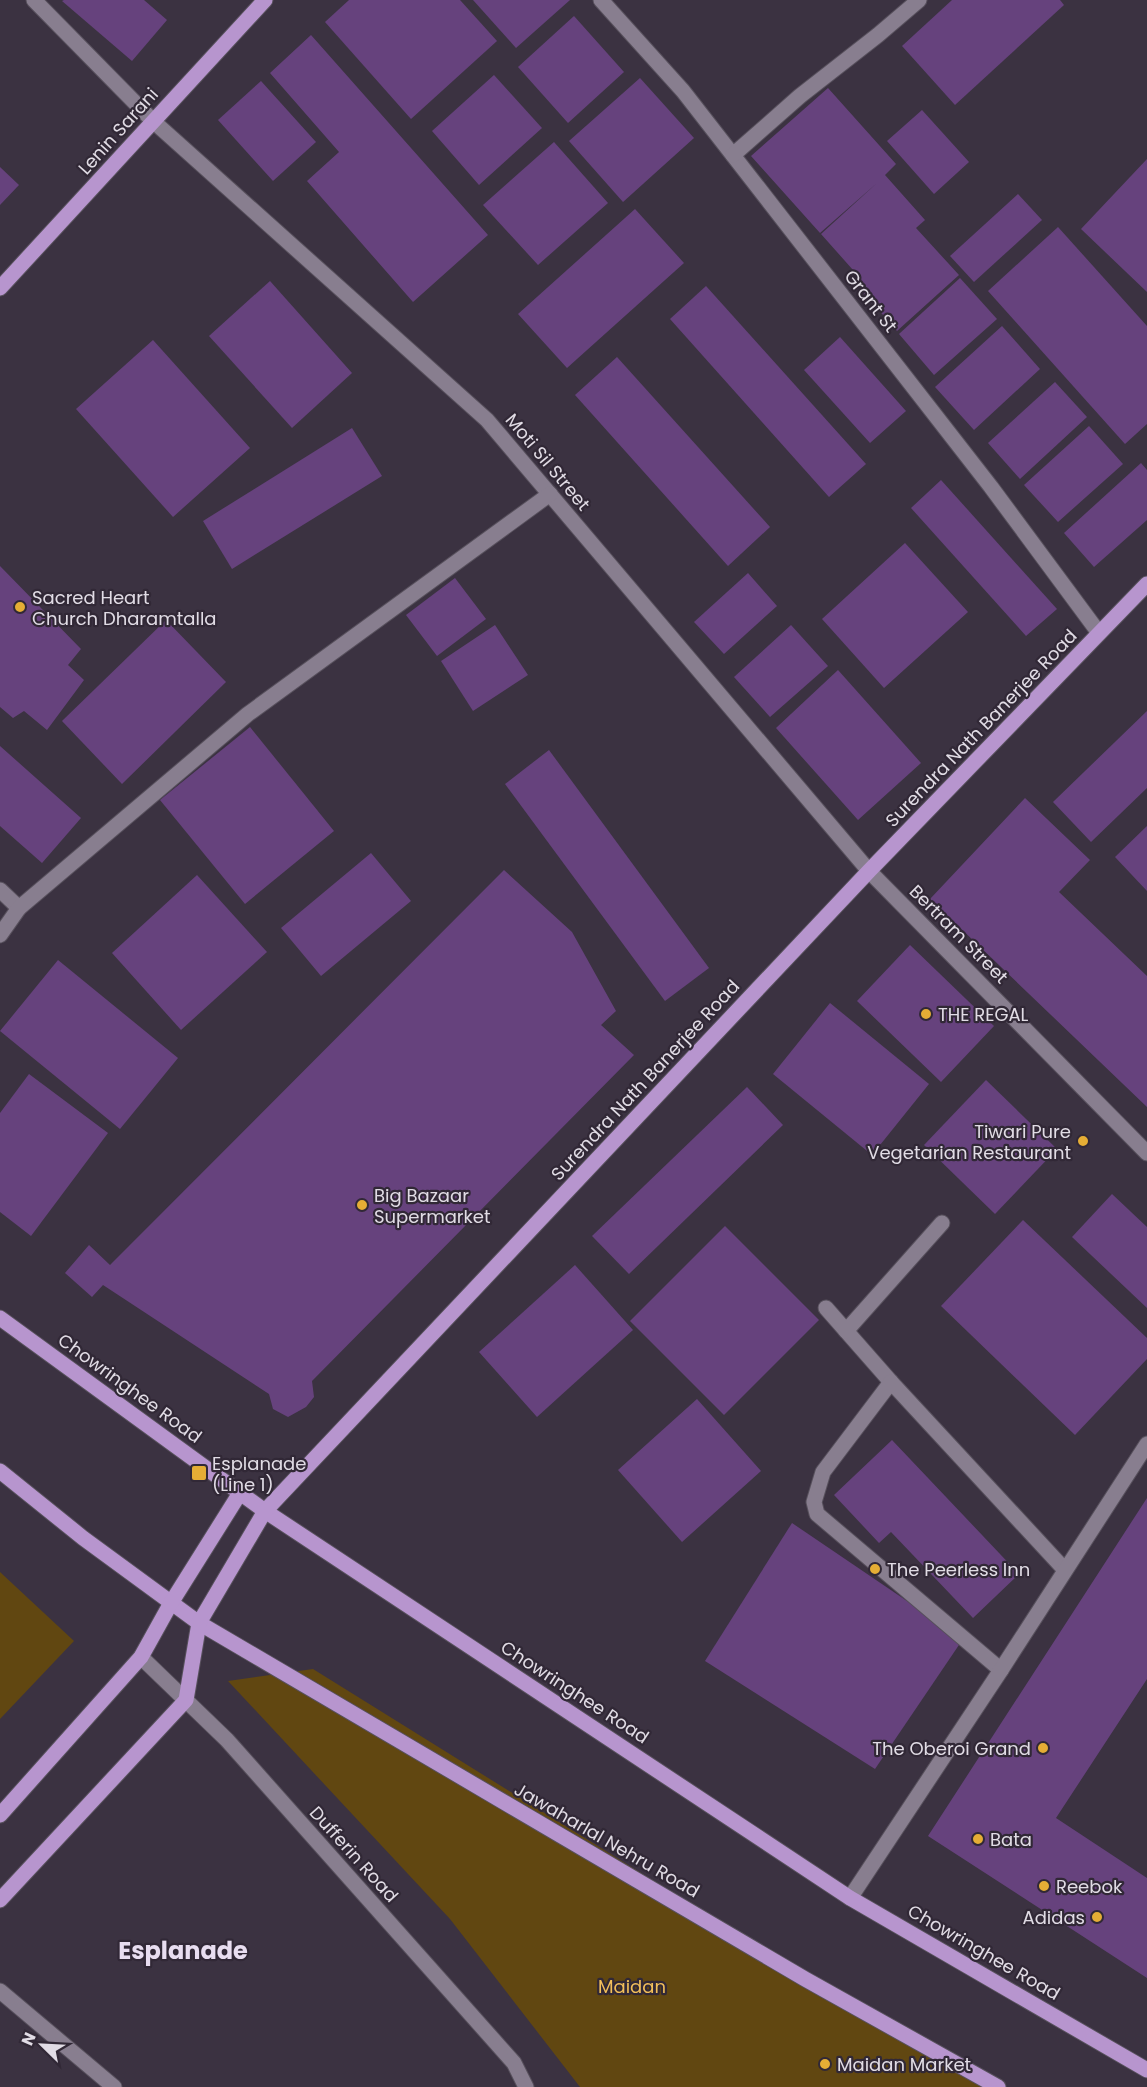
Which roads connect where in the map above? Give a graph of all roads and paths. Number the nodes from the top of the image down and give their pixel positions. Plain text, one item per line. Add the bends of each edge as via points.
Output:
1 (34, 0) edge
2 (265, 0) edge
3 (601, 0) edge
4 (919, 0) edge
5 (153, 121) junction
6 (733, 155) junction
7 (0, 288) edge
8 (550, 494) junction
9 (1147, 584) edge
10 (1099, 633) junction
11 (869, 871) junction
12 (0, 890) edge
13 (19, 908) junction
14 (0, 935) edge
15 (1147, 1152) edge
16 (942, 1223) dead end
17 (826, 1308) dead end
18 (0, 1318) edge
19 (846, 1331) junction
20 (891, 1382) junction
21 (1147, 1444) edge
22 (0, 1471) edge
23 (240, 1493) junction
24 (265, 1511) junction
25 (1065, 1570) junction
26 (171, 1603) junction
27 (199, 1623) junction
28 (141, 1657) junction
29 (1001, 1670) junction
30 (186, 1700) junction
31 (0, 1815) edge
32 (850, 1898) junction
33 (0, 1900) edge
34 (0, 1991) edge
35 (1147, 2070) edge
36 (114, 2087) edge
37 (526, 2087) edge
38 (998, 2087) edge

1 - 5 street, Moti Sil Street
2 - 5 main road, Lenin Sarani
3 - 6 street, Grant St via 683,91
4 - 6 street
5 - 7 main road, Lenin Sarani
5 - 8 street, Moti Sil Street via 487,420
6 - 10 street, Grant St via 991,487
8 - 11 street, Moti Sil Street
8 - 13 street via 248,714
9 - 10 main road, Surendra Nath Banerjee Road
10 - 11 main road, Surendra Nath Banerjee Road
11 - 15 street, Bertram Street
11 - 24 main road, Surendra Nath Banerjee Road
12 - 13 street
13 - 14 street
16 - 19 street
17 - 19 street
18 - 23 main road, Chowringhee Road
19 - 20 street
20 - 25 street
20 - 29 street via 823,1472 814,1502 817,1514
21 - 25 street
22 - 26 main road
23 - 24 main road, Chowringhee Road
23 - 26 main road
24 - 27 main road, Surendra Nath Banerjee Road
24 - 32 main road, Chowringhee Road
25 - 29 street
26 - 27 main road
26 - 28 main road
27 - 30 main road
27 - 38 main road, Jawaharlal Nehru Road via 804,1979
28 - 30 street, Dufferin Road
28 - 31 main road
29 - 32 street
30 - 33 main road
30 - 37 street, Dufferin Road via 227,1740 514,2063
32 - 35 main road, Chowringhee Road
34 - 36 street

